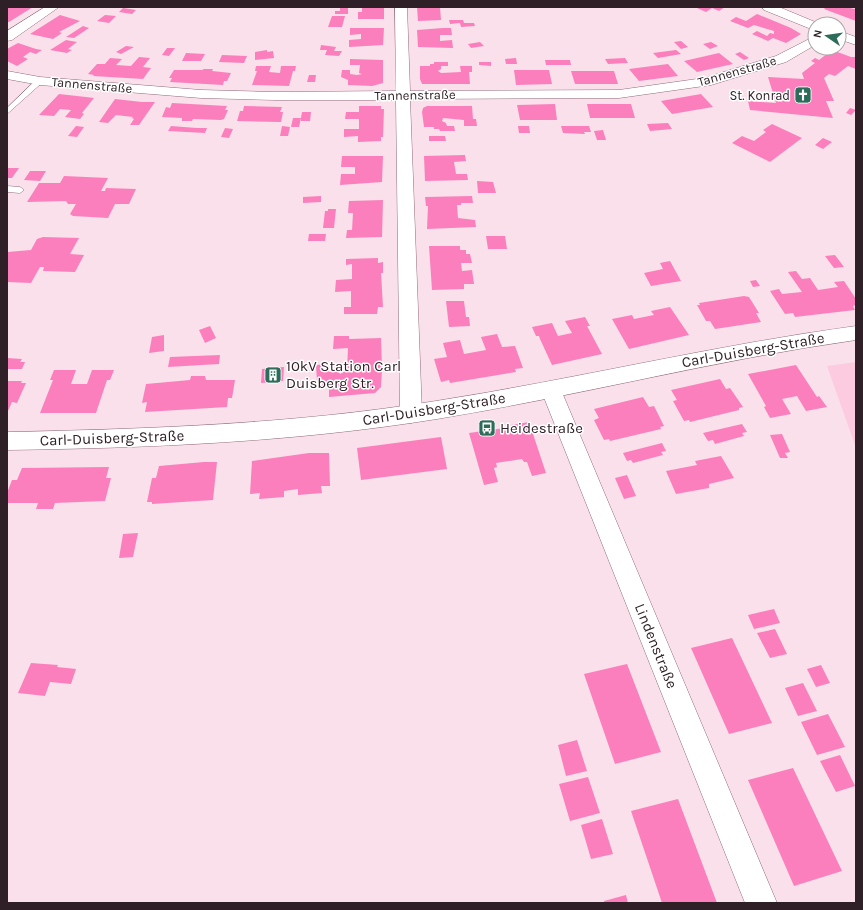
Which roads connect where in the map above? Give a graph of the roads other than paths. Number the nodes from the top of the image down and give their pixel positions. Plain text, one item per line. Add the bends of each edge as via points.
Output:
1 (53, 7) edge
2 (400, 7) edge
3 (768, 7) edge
4 (807, 23) edge
5 (7, 37) edge
6 (807, 44) edge
7 (7, 75) edge
8 (40, 81) junction
9 (403, 95) junction
10 (7, 112) edge
11 (7, 189) edge
12 (20, 190) dead end
13 (856, 333) edge
14 (551, 390) junction
15 (411, 414) junction
16 (7, 441) edge
17 (760, 903) edge

1 - 5 street
2 - 9 street
3 - 4 street
6 - 9 street, Tannenstraße via 781,59 706,82 619,94
7 - 8 street, Tannenstraße
8 - 9 street, Tannenstraße via 202,94
8 - 10 lane
9 - 15 street
11 - 12 lane
13 - 14 street, Carl-Duisberg-Straße via 732,352
14 - 15 street, Carl-Duisberg-Straße
14 - 17 street, Lindenstraße
15 - 16 street, Carl-Duisberg-Straße via 304,428 205,435 125,440

